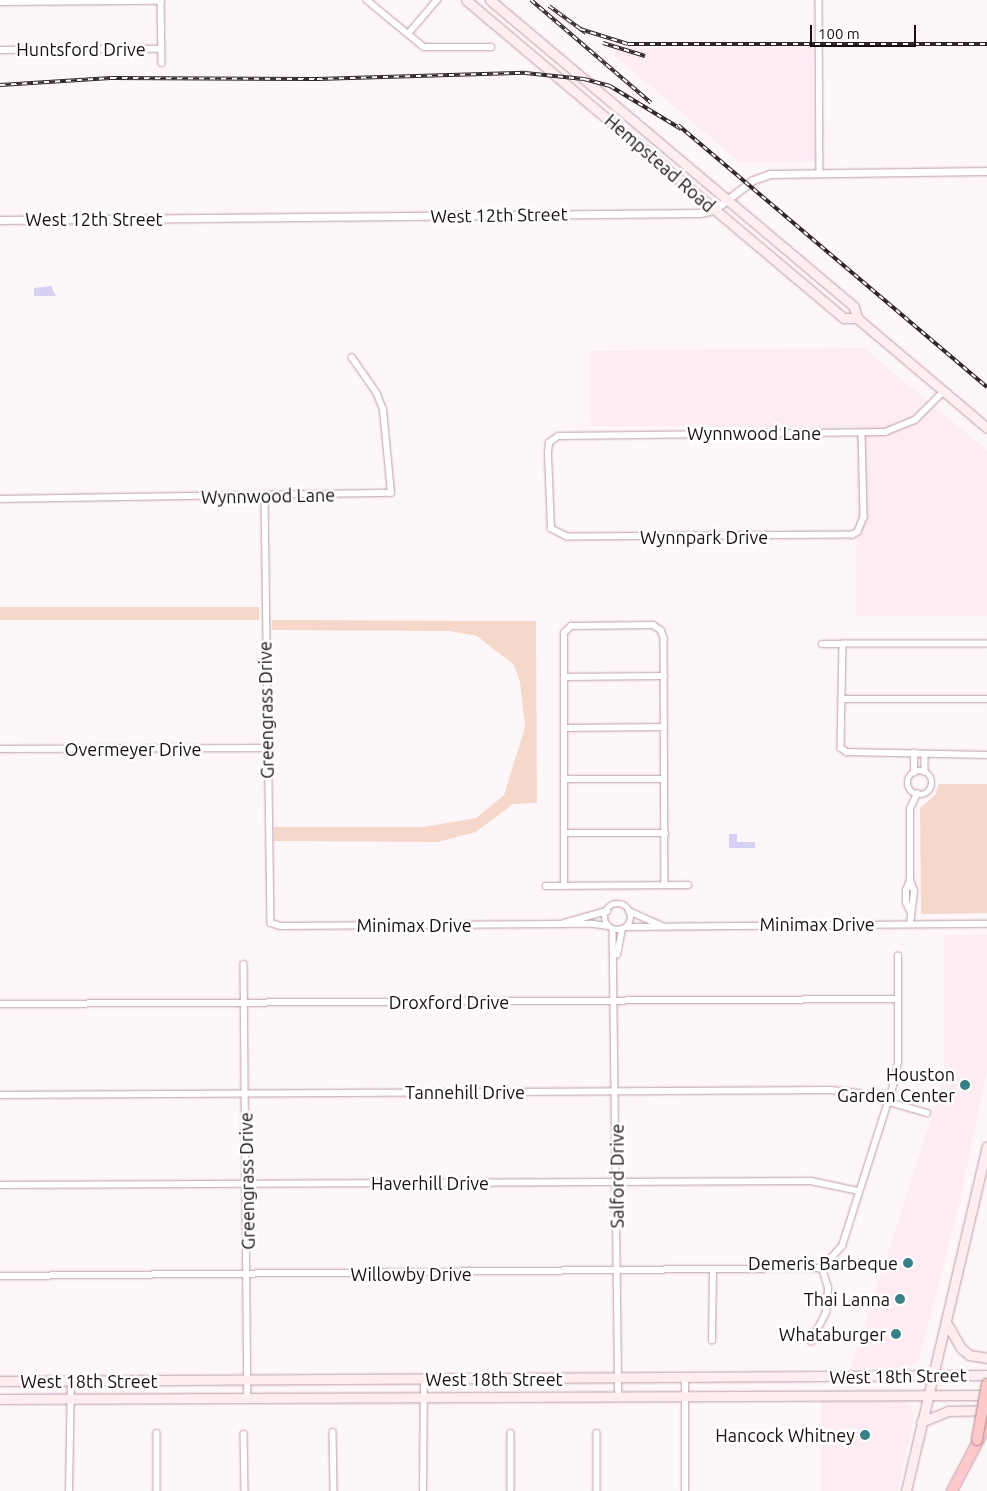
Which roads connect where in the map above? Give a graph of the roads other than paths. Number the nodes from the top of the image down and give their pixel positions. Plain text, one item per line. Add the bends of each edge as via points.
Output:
1 (367, 0) edge
2 (437, 0) edge
3 (466, 0) edge
4 (490, 0) edge
5 (819, 0) edge
6 (11, 1) edge
7 (161, 1) edge
8 (0, 2) edge
9 (408, 34) junction
10 (491, 47) dead end
11 (161, 49) junction
12 (0, 50) edge
13 (162, 64) dead end
14 (553, 72) junction
15 (578, 74) junction
16 (607, 99) junction
17 (597, 110) junction
18 (820, 171) junction
19 (987, 171) edge
20 (726, 201) junction
21 (714, 210) junction
22 (0, 220) edge
23 (856, 318) junction
24 (352, 358) dead end
25 (944, 391) junction
26 (987, 428) edge
27 (862, 433) junction
28 (265, 497) junction
29 (0, 499) edge
30 (551, 529) joint
31 (822, 644) dead end
32 (843, 644) junction
33 (987, 644) edge
34 (664, 676) junction
35 (564, 677) junction
36 (842, 699) junction
37 (987, 699) edge
38 (664, 727) junction
39 (564, 728) junction
40 (267, 748) junction
41 (0, 749) edge
42 (914, 754) junction
43 (925, 754) junction
44 (987, 755) edge
45 (925, 772) junction
46 (914, 773) junction
47 (564, 779) junction
48 (664, 779) junction
49 (916, 794) junction
50 (665, 832) junction
51 (564, 833) junction
52 (688, 885) dead end
53 (546, 886) dead end
54 (564, 886) junction
55 (665, 886) junction
56 (607, 911) junction
57 (629, 911) junction
58 (271, 923) joint
59 (910, 924) junction
60 (557, 925) junction
61 (661, 925) junction
62 (987, 925) edge
63 (611, 928) junction
64 (625, 928) junction
65 (898, 956) dead end
66 (616, 957) junction
67 (244, 964) dead end
68 (898, 999) junction
69 (616, 1001) junction
70 (244, 1003) junction
71 (0, 1004) edge
72 (616, 1092) junction
73 (246, 1094) junction
74 (0, 1095) edge
75 (888, 1101) junction
76 (927, 1113) dead end
77 (987, 1146) edge
78 (617, 1182) junction
79 (247, 1184) junction
80 (0, 1185) edge
81 (859, 1191) junction
82 (822, 1268) junction
83 (618, 1272) junction
84 (713, 1272) junction
85 (0, 1276) edge
86 (248, 1276) junction
87 (946, 1322) junction
88 (712, 1341) dead end
89 (811, 1342) dead end
90 (987, 1358) edge
91 (987, 1375) edge
92 (931, 1376) junction
93 (618, 1377) junction
94 (685, 1377) junction
95 (855, 1377) junction
96 (424, 1379) junction
97 (521, 1379) junction
98 (248, 1380) junction
99 (335, 1380) junction
100 (0, 1381) edge
101 (71, 1381) junction
102 (987, 1384) edge
103 (686, 1395) junction
104 (851, 1395) junction
105 (987, 1395) edge
106 (424, 1396) junction
107 (522, 1396) junction
108 (619, 1396) junction
109 (928, 1396) junction
110 (335, 1397) junction
111 (71, 1398) junction
112 (248, 1398) junction
113 (0, 1399) edge
114 (987, 1410) edge
115 (921, 1422) junction
116 (987, 1424) edge
117 (333, 1432) dead end
118 (157, 1433) dead end
119 (511, 1433) dead end
120 (597, 1433) dead end
121 (244, 1434) dead end
122 (977, 1440) junction
123 (69, 1491) edge
124 (157, 1491) edge
125 (245, 1491) edge
126 (334, 1491) edge
127 (423, 1491) edge
128 (511, 1491) edge
129 (597, 1491) edge
130 (685, 1491) edge
131 (906, 1491) edge
132 (952, 1491) edge

1 - 9 street
2 - 9 street
3 - 14 main road, Hempstead Road
4 - 15 main road, Hempstead Road
5 - 18 street
6 - 7 street
6 - 8 street
7 - 11 street
9 - 10 street via 428,48
11 - 12 street, Huntsford Drive
11 - 13 street
14 - 15 main road
14 - 17 main road, Hempstead Road
15 - 16 main road, Hempstead Road
16 - 17 main road
16 - 20 main road, Hempstead Road
17 - 21 main road, Hempstead Road
18 - 19 street, West 12th Street
18 - 20 street, West 12th Street via 761,176
20 - 21 street, West 12th Street
20 - 23 main road, Hempstead Road via 854,307
21 - 22 street, West 12th Street via 700,213 354,218
21 - 23 main road, Hempstead Road via 844,318
23 - 25 main road, Hempstead Road
24 - 28 street, Wynnwood Lane via 377,394 383,410 391,493
25 - 26 main road, Hempstead Road
25 - 27 street, Wynnwood Lane via 908,425 885,432
27 - 30 street, Wynnwood Lane via 566,434 551,440 548,453
27 - 30 street, Wynnpark Drive via 864,506 858,532 848,536 567,537
28 - 29 street, Wynnwood Lane
28 - 40 street, Greengrass Drive
31 - 32 street
32 - 33 street
32 - 36 street
34 - 35 street
34 - 35 street via 663,634 658,626 571,626 564,633
34 - 38 street
35 - 39 street
36 - 37 street
36 - 42 street via 841,748 847,752
38 - 39 street
38 - 48 street
39 - 47 street
40 - 41 street, Overmeyer Drive
40 - 58 street, Greengrass Drive
42 - 43 street
42 - 46 street
43 - 44 street
43 - 45 street
45 - 46 street
45 - 49 street via 931,777 931,789 925,794
46 - 49 street via 908,783
47 - 48 street
47 - 51 street
48 - 50 street
49 - 59 street via 910,809 910,880 914,904 910,911
50 - 51 street
50 - 55 street
51 - 54 street
52 - 55 street
53 - 54 street
54 - 55 street
56 - 57 street via 617,904
56 - 60 street, Minimax Drive
56 - 63 street via 605,919
57 - 61 street, Minimax Drive
57 - 64 street via 631,919
58 - 60 street, Minimax Drive via 281,926
59 - 61 street, Minimax Drive
59 - 62 street, Minimax Drive
60 - 63 street, Minimax Drive
61 - 64 street, Minimax Drive
63 - 64 street
63 - 66 street, Salford Drive
64 - 66 street, Salford Drive
65 - 68 street
66 - 69 street, Salford Drive
67 - 70 street, Greengrass Drive
68 - 69 street, Droxford Drive
68 - 75 street via 898,1063
69 - 70 street, Droxford Drive
69 - 72 street, Salford Drive
70 - 71 street, Droxford Drive
70 - 73 street, Greengrass Drive
72 - 73 street, Tannehill Drive
72 - 75 street, Tannehill Drive via 831,1090 858,1092
72 - 78 street, Salford Drive
73 - 74 street, Tannehill Drive
73 - 79 street, Greengrass Drive
75 - 76 street, Tannehill Drive
75 - 81 street
77 - 87 main road
78 - 79 street, Haverhill Drive
78 - 81 street, Haverhill Drive via 811,1180
78 - 83 street, Salford Drive
79 - 80 street, Haverhill Drive
79 - 86 street, Greengrass Drive
81 - 82 street via 842,1246
82 - 84 street, Willowby Drive
82 - 89 street via 828,1298 826,1312
83 - 84 street, Willowby Drive
83 - 86 street, Willowby Drive
83 - 93 street, Salford Drive
84 - 88 street
85 - 86 street, Willowby Drive
86 - 98 street, Greengrass Drive
87 - 90 main road via 960,1348 977,1357
87 - 92 main road
91 - 92 main road, West 18th Street
92 - 95 main road, West 18th Street
92 - 109 main road
93 - 94 main road, West 18th Street
93 - 97 main road, West 18th Street
93 - 108 street, Salford Drive
94 - 95 main road, West 18th Street
94 - 103 street
95 - 104 main road
96 - 97 main road, West 18th Street
96 - 99 main road, West 18th Street
96 - 106 street
97 - 107 main road
98 - 99 main road, West 18th Street
98 - 101 main road, West 18th Street
98 - 112 street, Greengrass Drive
99 - 110 main road
100 - 101 main road, West 18th Street
101 - 111 street
102 - 122 highway, bridge
103 - 104 main road, West 18th Street
103 - 108 main road, West 18th Street
103 - 130 street
104 - 109 main road, West 18th Street
105 - 109 main road, West 18th Street
106 - 107 main road, West 18th Street
106 - 110 main road, West 18th Street
106 - 127 street
107 - 108 main road, West 18th Street
109 - 115 main road
110 - 112 main road, West 18th Street
111 - 112 main road, West 18th Street
111 - 113 main road, West 18th Street
111 - 123 street
114 - 115 main road via 948,1411
115 - 131 main road
116 - 122 highway, bridge
117 - 126 street
118 - 124 street
119 - 128 street
120 - 129 street
121 - 125 street
122 - 132 highway

